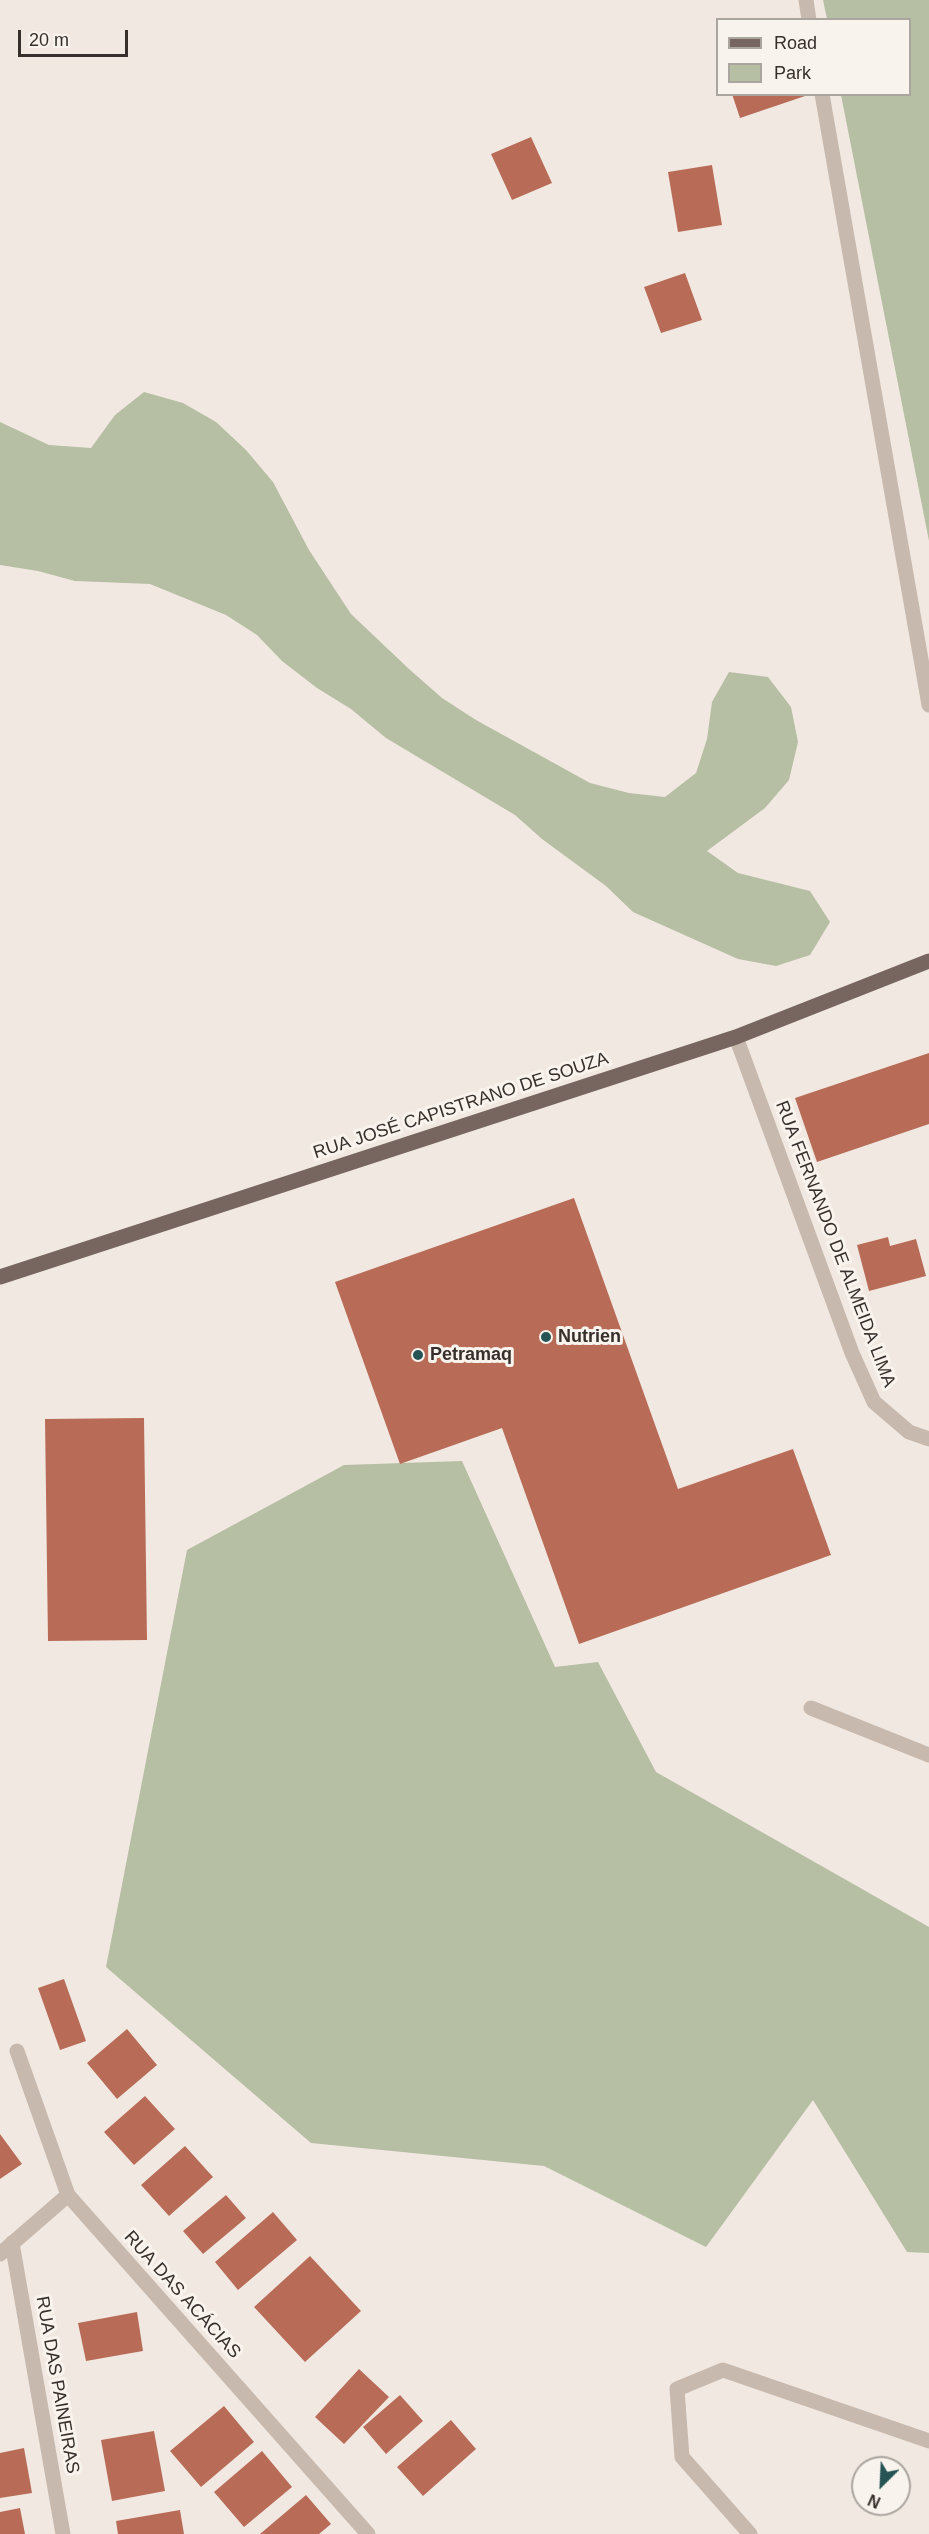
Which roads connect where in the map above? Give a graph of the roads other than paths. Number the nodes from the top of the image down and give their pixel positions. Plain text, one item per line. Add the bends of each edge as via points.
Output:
1 (806, 0) edge
2 (809, 18) edge
3 (822, 96) edge
4 (929, 705) edge
5 (929, 961) edge
6 (736, 1037) junction
7 (0, 1277) edge
8 (929, 1424) edge
9 (909, 1432) junction
10 (929, 1439) edge
11 (812, 1708) dead end
12 (929, 1755) edge
13 (17, 2051) dead end
14 (68, 2195) junction
15 (12, 2243) junction
16 (0, 2254) edge
17 (929, 2441) edge
18 (63, 2534) edge
19 (368, 2534) edge
20 (750, 2534) edge

1 - 2 street
3 - 4 street
5 - 6 main road, RUA JOSÉ CAPISTRANO DE SOUZA
6 - 7 main road, RUA JOSÉ CAPISTRANO DE SOUZA
6 - 9 street, RUA FERNANDO DE ALMEIDA LIMA via 852,1353 874,1402
8 - 9 street
9 - 10 street, RUA FERNANDO DE ALMEIDA LIMA
11 - 12 street
13 - 14 street, RUA DAS ACÁCIAS
14 - 15 street
14 - 19 street, RUA DAS ACÁCIAS
15 - 16 street
15 - 18 street, RUA DAS PAINEIRAS
17 - 20 street via 723,2370 677,2389 682,2457

